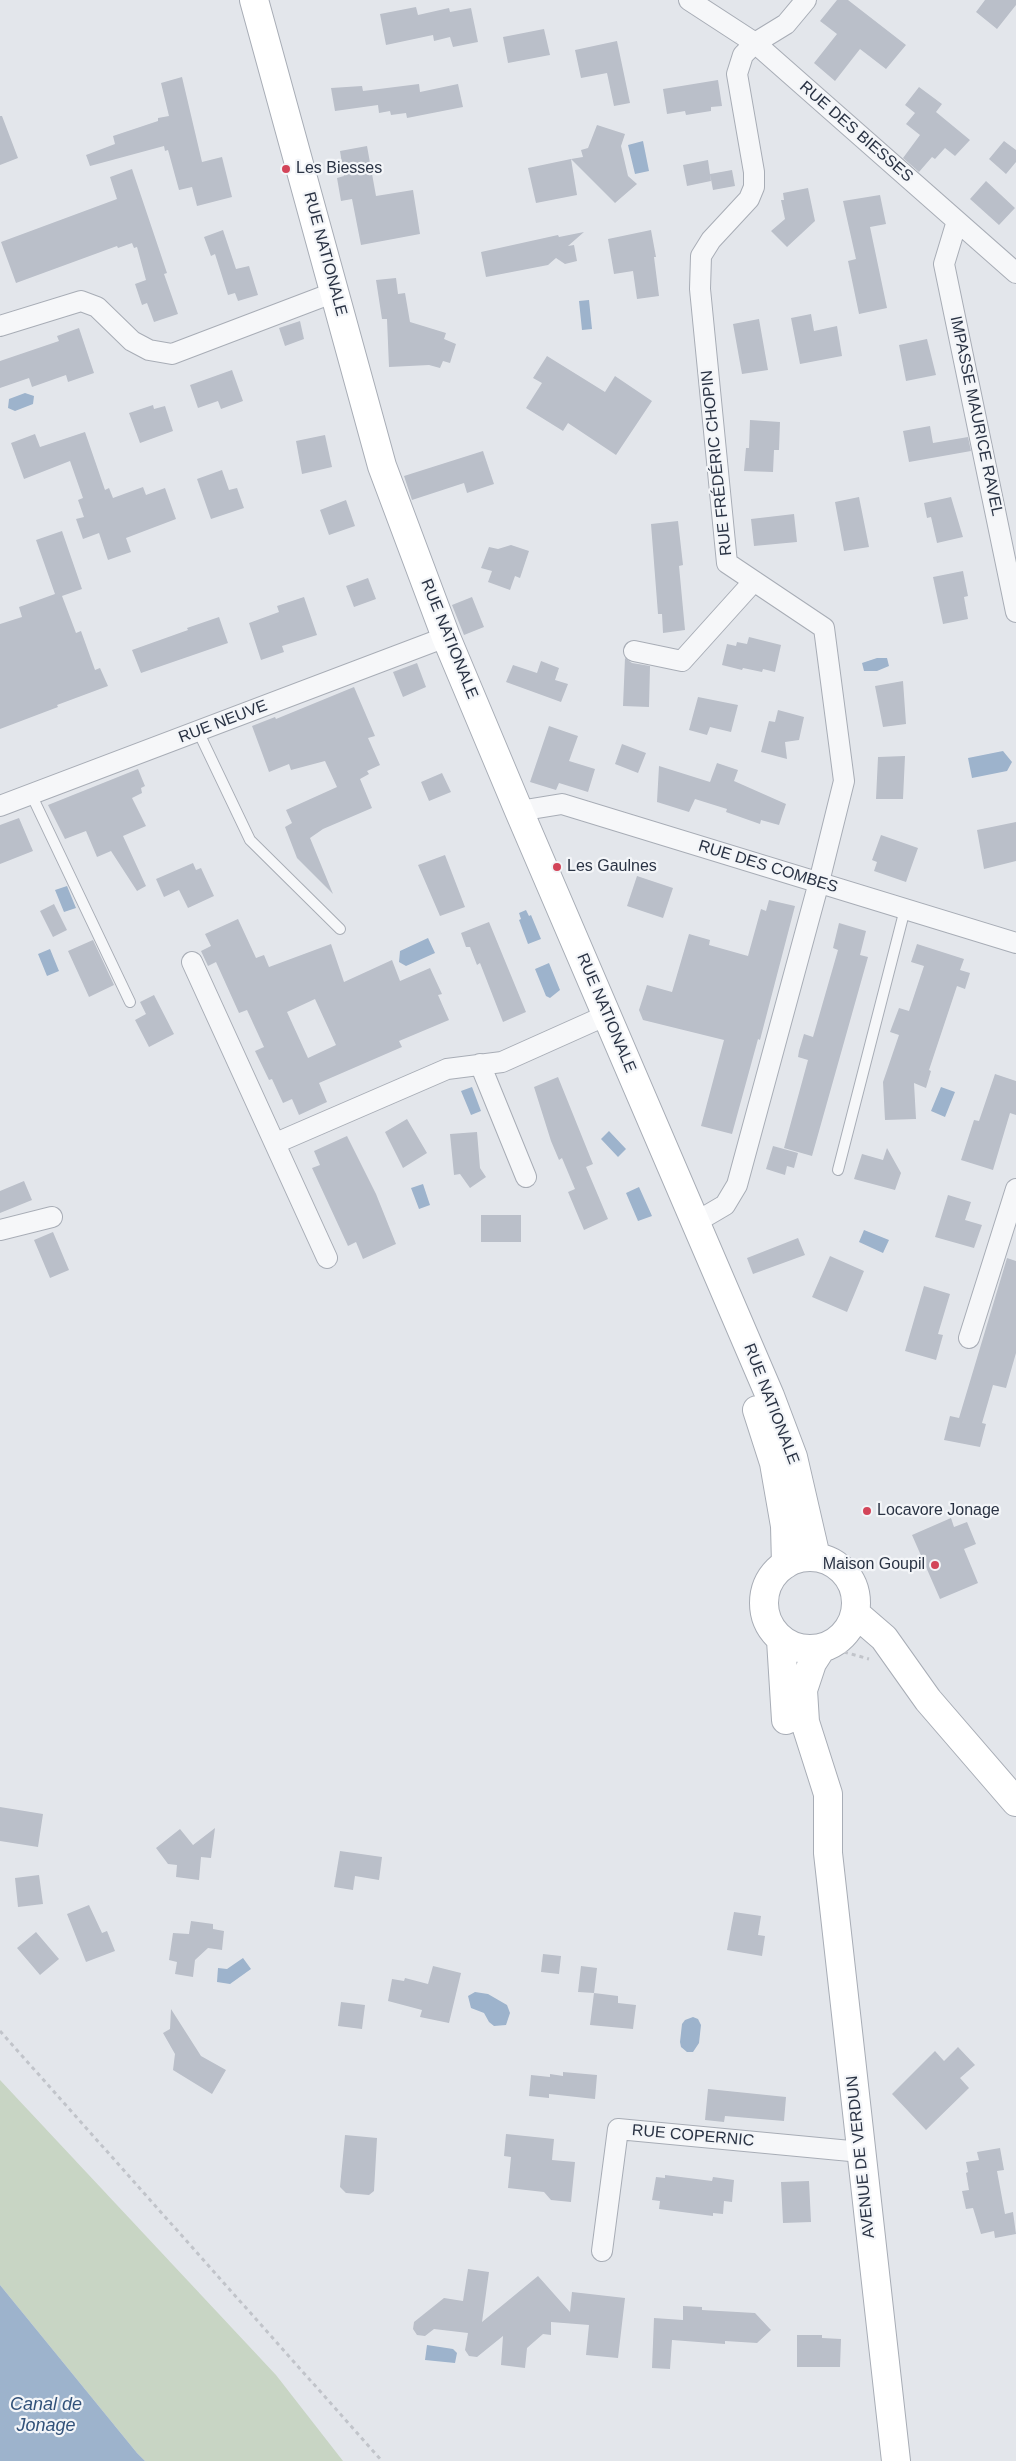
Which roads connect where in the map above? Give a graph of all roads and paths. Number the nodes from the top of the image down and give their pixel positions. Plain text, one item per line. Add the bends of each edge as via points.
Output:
1 (254, 0) edge
2 (689, 0) edge
3 (806, 0) edge
4 (755, 43) junction
5 (957, 221) junction
6 (1016, 273) edge
7 (335, 292) junction
8 (0, 326) edge
9 (754, 581) junction
10 (1016, 612) edge
11 (446, 638) junction
12 (634, 651) dead end
13 (198, 731) junction
14 (32, 794) junction
15 (0, 806) edge
16 (518, 811) junction
17 (819, 882) junction
18 (905, 909) junction
19 (340, 929) dead end
20 (1016, 943) edge
21 (192, 962) dead end
22 (130, 1002) dead end
23 (607, 1016) junction
24 (480, 1064) junction
25 (276, 1143) junction
26 (838, 1170) dead end
27 (526, 1177) dead end
28 (1016, 1189) edge
29 (52, 1217) dead end
30 (696, 1222) junction
31 (0, 1230) edge
32 (710, 1255) junction
33 (327, 1258) dead end
34 (969, 1338) dead end
35 (816, 1557) junction
36 (786, 1564) junction
37 (855, 1613) junction
38 (781, 1640) junction
39 (832, 1643) junction
40 (928, 1700) junction
41 (1016, 1802) edge
42 (828, 1853) junction
43 (0, 2031) edge
44 (861, 2152) junction
45 (602, 2251) dead end
46 (382, 2461) edge
47 (896, 2461) edge

1 - 7 main road, RUE NATIONALE via 286,125 301,165
2 - 4 street, RUE DES BIESSES
3 - 4 street via 786,24
4 - 5 street, RUE DES BIESSES
4 - 9 street, RUE FRÉDÉRIC CHOPIN via 743,55 737,74 754,187 749,199 711,240 701,256 700,289 727,563
5 - 6 street, RUE DES BIESSES
5 - 10 street, IMPASSE MAURICE RAVEL via 944,264
7 - 8 street via 172,354 149,350 132,341 97,307 81,301
7 - 11 main road, RUE NATIONALE via 382,466
9 - 12 street via 682,662
9 - 17 street, RUE FRÉDÉRIC CHOPIN via 824,628 844,781
11 - 13 street, RUE NEUVE
11 - 16 main road, RUE NATIONALE
13 - 14 street, RUE NEUVE
13 - 19 lane via 250,840
14 - 15 street, RUE NEUVE
14 - 22 lane
16 - 17 street, RUE DES COMBES via 562,804
16 - 23 main road, RUE NATIONALE
17 - 18 street, RUE DES COMBES
17 - 30 street, RUE FRÉDÉRIC CHOPIN via 737,1186 725,1205
18 - 20 street, RUE DES COMBES
18 - 26 lane
21 - 25 street
23 - 24 street via 502,1062
23 - 30 main road, RUE NATIONALE
24 - 25 street via 447,1069
24 - 27 street
25 - 33 street
28 - 34 street
29 - 31 street
30 - 32 main road, RUE NATIONALE
32 - 35 main road, RUE NATIONALE via 793,1457
32 - 36 main road, RUE NATIONALE via 774,1463 785,1526
35 - 36 main road via 795,1559
35 - 37 main road via 828,1560 848,1576 856,1600
36 - 38 main road via 771,1578 764,1597 766,1618
37 - 39 main road via 848,1630
37 - 40 main road via 884,1638
38 - 39 main road via 804,1649
38 - 42 main road, AVENUE DE VERDUN via 786,1718
39 - 40 main road via 876,1652
39 - 42 main road, AVENUE DE VERDUN via 812,1663 803,1690 805,1722 828,1794
40 - 41 main road
42 - 44 main road, AVENUE DE VERDUN
43 - 46 path
44 - 45 street, RUE COPERNIC via 618,2128
44 - 47 main road, AVENUE DE VERDUN

